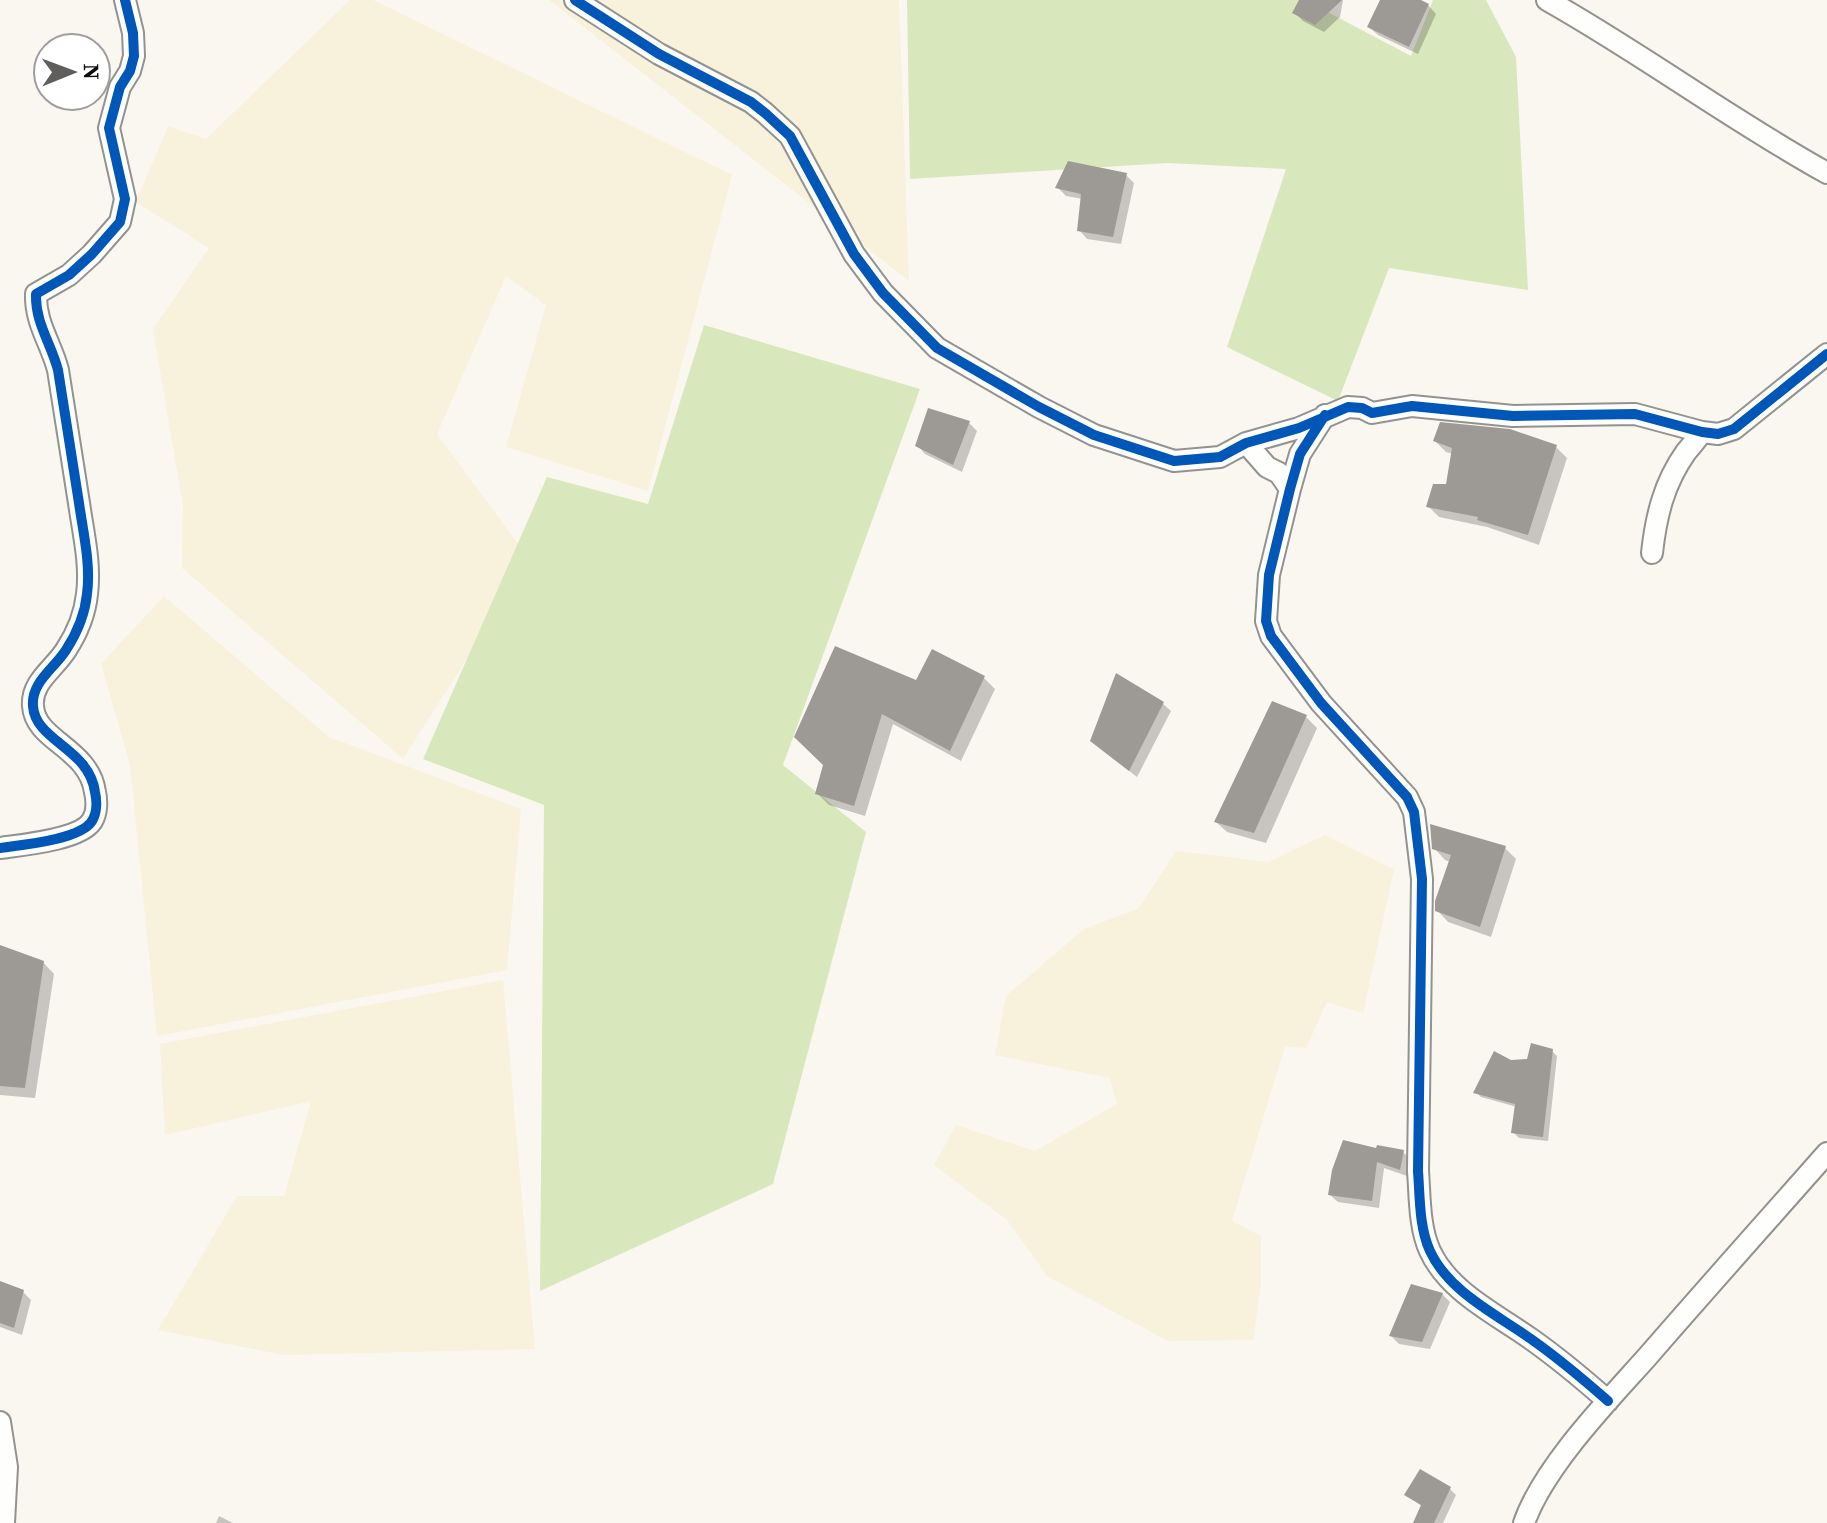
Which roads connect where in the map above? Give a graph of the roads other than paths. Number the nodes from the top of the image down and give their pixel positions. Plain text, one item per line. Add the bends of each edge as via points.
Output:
1 (125, 0) edge
2 (575, 0) edge
3 (1547, 0) edge
4 (1827, 173) edge
5 (1827, 354) edge
6 (1325, 415) junction
7 (1702, 432) junction
8 (1246, 443) junction
9 (1290, 489) junction
10 (1652, 553) dead end
11 (0, 848) edge
12 (1827, 1153) edge
13 (1608, 1401) junction
14 (0, 1422) edge
15 (4, 1523) edge
16 (1524, 1523) edge

1 - 11 street via 134,56 109,128 125,199 120,222 69,275 36,294 39,326 58,370 86,550 87,593 79,626 41,679 32,708 53,739 86,766 97,802 92,822 82,830
2 - 8 street via 659,54 751,102 782,128 854,254 883,293 937,348 1094,435 1144,453 1192,461 1220,457
3 - 4 street
5 - 7 street via 1734,429
6 - 7 street via 1348,407 1372,413 1412,406 1513,416 1635,414
6 - 8 street
6 - 9 street via 1300,454
7 - 10 street via 1662,495
8 - 9 street
9 - 13 street via 1265,599 1271,636 1321,703 1407,797 1414,812 1422,879 1418,1171 1429,1250 1465,1294
12 - 13 street
13 - 16 street via 1538,1492
14 - 15 street via 7,1467

